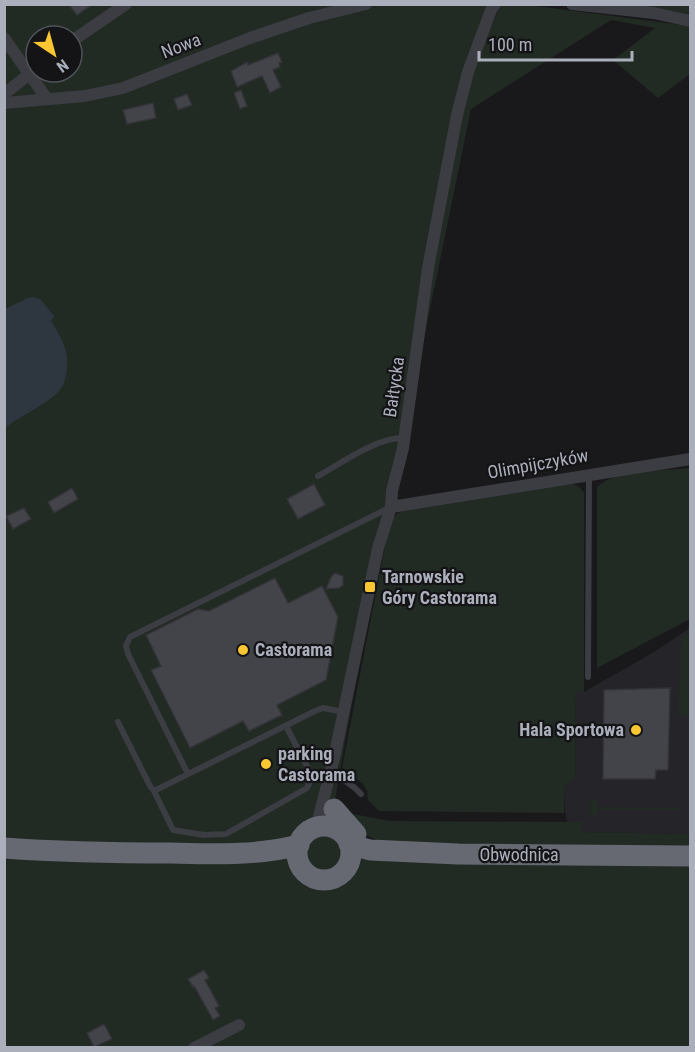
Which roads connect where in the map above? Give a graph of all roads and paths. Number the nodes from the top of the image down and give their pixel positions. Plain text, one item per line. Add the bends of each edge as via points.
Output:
1 (126, 4) edge
2 (366, 4) edge
3 (495, 4) edge
4 (572, 4) edge
5 (632, 8) edge
6 (690, 21) edge
7 (84, 33) edge
8 (4, 38) edge
9 (24, 61) edge
10 (24, 78) edge
11 (40, 84) edge
12 (4, 94) edge
13 (47, 99) junction
14 (4, 104) edge
15 (405, 438) junction
16 (690, 459) edge
17 (589, 474) junction
18 (318, 476) dead end
19 (391, 507) junction
20 (588, 677) dead end
21 (345, 712) junction
22 (118, 722) dead end
23 (286, 726) junction
24 (188, 774) junction
25 (330, 775) junction
26 (154, 791) junction
27 (361, 794) dead end
28 (328, 822) junction
29 (4, 848) edge
30 (392, 850) junction
31 (299, 853) junction
32 (349, 854) junction
33 (690, 856) edge
34 (4, 859) edge
35 (690, 862) edge
36 (239, 1025) dead end
37 (194, 1047) edge

1 - 7 street
2 - 13 street, Nowa via 250,38 123,88
3 - 15 street, Bałtycka via 468,72 457,115 428,268
4 - 5 street
5 - 6 street
8 - 9 street
10 - 12 street
11 - 13 street
13 - 14 street, Nowa
15 - 18 lane via 382,441
15 - 19 street, Bałtycka
16 - 17 street, Olimpijczyków
17 - 19 street, Olimpijczyków
17 - 20 lane
19 - 21 street, Bałtycka via 378,548
19 - 24 lane via 130,638 128,654
21 - 23 lane via 322,708
21 - 25 street, Bałtycka
22 - 26 lane
23 - 24 lane
23 - 26 lane via 310,772 307,788 226,834 173,830
24 - 26 lane
25 - 27 lane via 345,780
25 - 28 street, Bałtycka
25 - 28 street, Bałtycka
28 - 30 highway
28 - 31 highway via 306,834
28 - 32 highway via 344,836
29 - 31 highway via 235,854 281,849
30 - 32 highway, Obwodnica
30 - 33 highway, Obwodnica
31 - 32 highway via 309,875 323,880 339,876
31 - 34 highway via 282,859
32 - 35 highway, Obwodnica via 421,860
36 - 37 street

